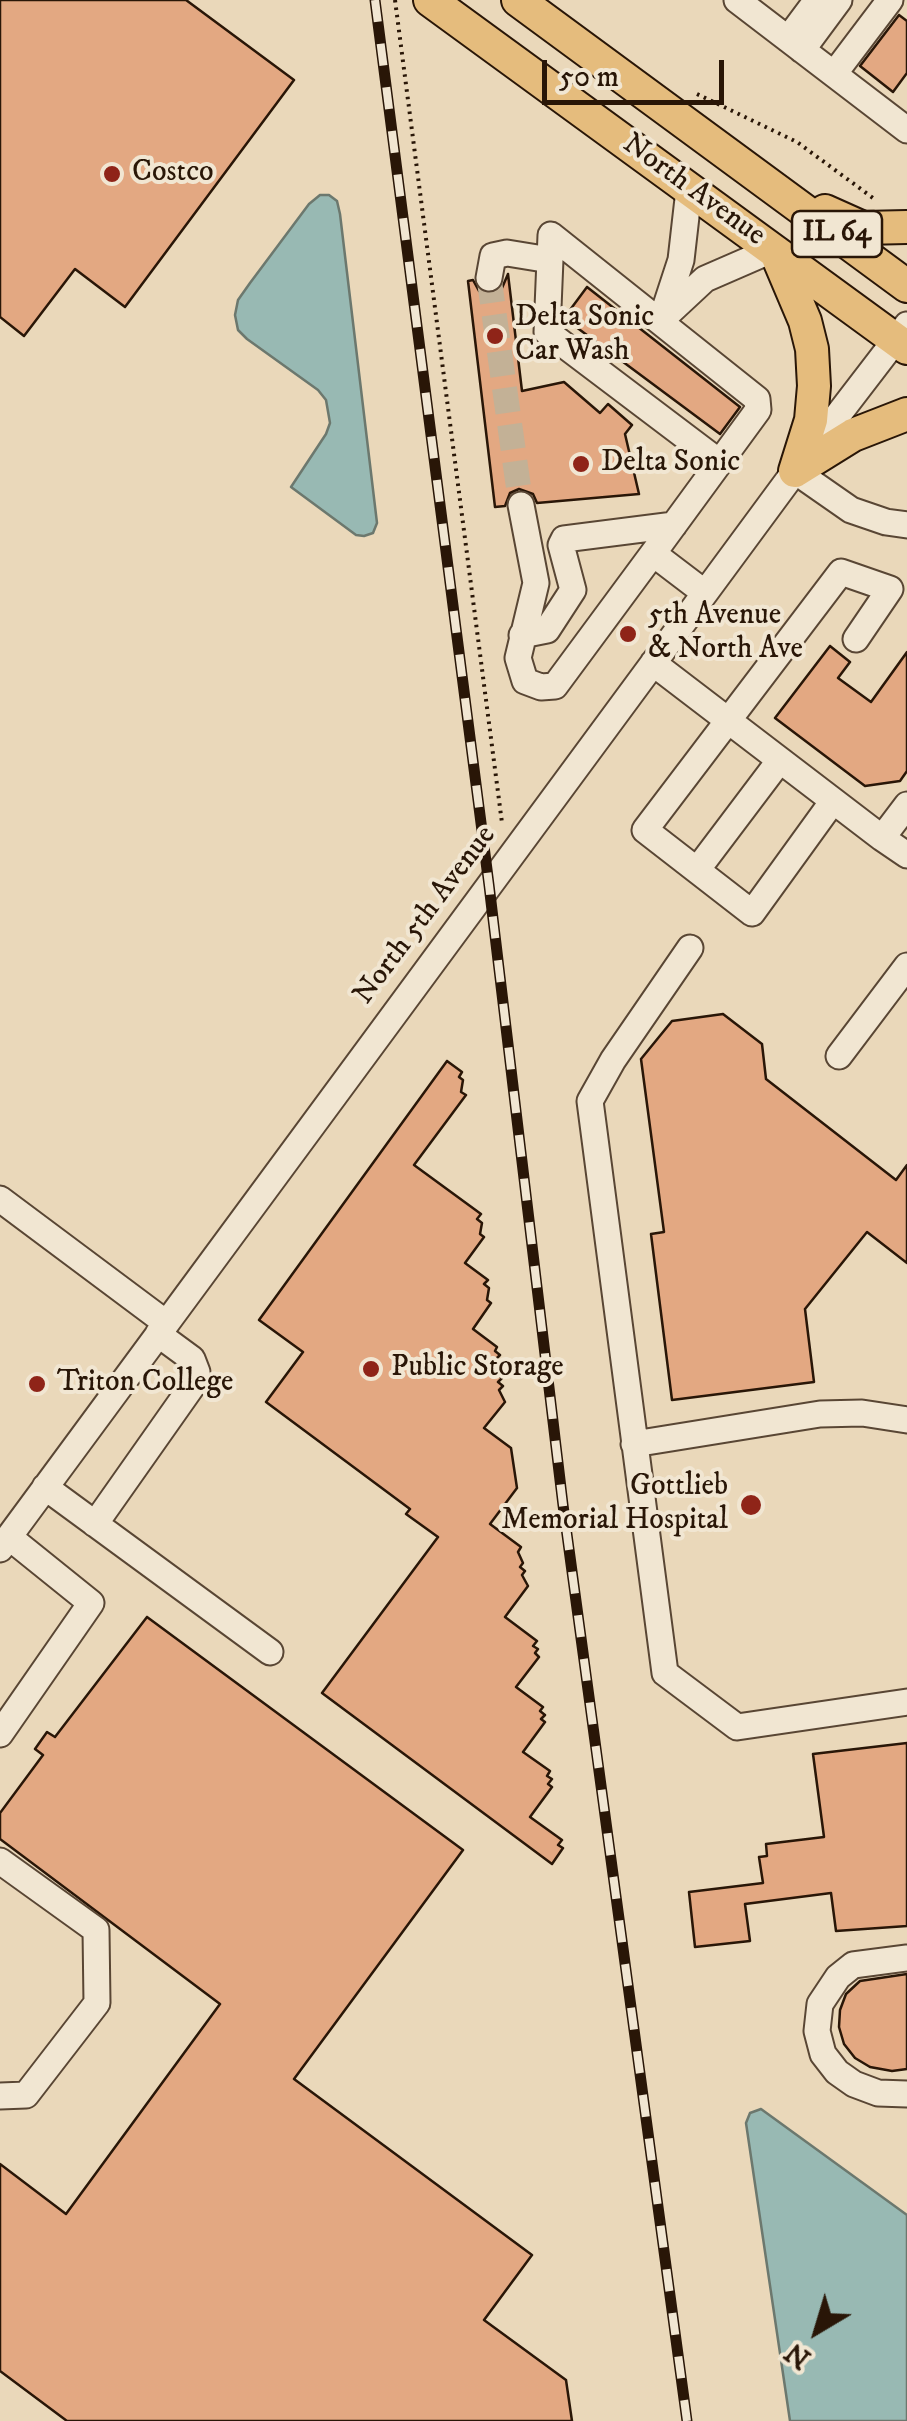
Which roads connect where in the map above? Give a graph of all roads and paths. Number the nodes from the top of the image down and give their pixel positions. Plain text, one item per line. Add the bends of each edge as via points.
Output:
1 (395, 0) edge
2 (430, 0) edge
3 (518, 0) edge
4 (737, 0) edge
5 (817, 0) edge
6 (839, 0) edge
7 (890, 0) edge
8 (795, 44) junction
9 (834, 74) junction
10 (693, 92) dead end
11 (907, 130) edge
12 (767, 182) junction
13 (689, 190) junction
14 (878, 202) dead end
15 (907, 227) edge
16 (774, 250) junction
17 (550, 260) junction
18 (489, 278) dead end
19 (907, 286) edge
20 (661, 320) junction
21 (903, 337) edge
22 (907, 414) edge
23 (720, 462) junction
24 (795, 471) junction
25 (521, 505) tunnel mouth
26 (674, 525) junction
27 (907, 525) edge
28 (657, 548) junction
29 (705, 593) junction
30 (522, 635) junction
31 (856, 638) dead end
32 (654, 663) junction
33 (727, 719) junction
34 (780, 760) junction
35 (833, 801) junction
36 (907, 805) edge
37 (882, 838) junction
38 (907, 855) edge
39 (507, 862) junction
40 (697, 870) junction
41 (690, 948) dead end
42 (907, 966) edge
43 (840, 1056) dead end
44 (0, 1198) edge
45 (162, 1328) junction
46 (907, 1420) edge
47 (634, 1444) junction
48 (46, 1487) junction
49 (95, 1524) junction
50 (4, 1542) edge
51 (270, 1652) dead end
52 (907, 1702) edge
53 (0, 1734) edge
54 (0, 1861) edge
55 (907, 1958) edge
56 (907, 2094) edge
57 (0, 2096) edge

1 - 39 path
2 - 13 main road, North Avenue / IL 64
3 - 12 main road, North Avenue / IL 64
4 - 8 street
5 - 8 street
6 - 8 street
7 - 9 street
8 - 9 street
9 - 11 street
10 - 14 path via 798,142
12 - 15 main road via 863,228
12 - 19 main road, North Avenue / IL 64
13 - 16 main road, North Avenue / IL 64
13 - 20 street via 681,260
16 - 20 street via 704,279
16 - 21 main road, North Avenue / IL 64
16 - 24 main road via 812,349 811,420
17 - 18 street via 493,256
17 - 20 street via 550,235
17 - 23 street via 548,332
20 - 23 street via 757,398 758,410
21 - 24 street, North 5th Avenue
22 - 24 main road via 853,434
23 - 26 street
24 - 27 street via 851,510
24 - 29 street, North 5th Avenue
25 - 30 street via 536,582
26 - 28 street
26 - 30 street via 564,539 573,590 547,630
28 - 29 street via 659,558
28 - 30 street via 555,686 525,681 518,658
29 - 32 street, North 5th Avenue
31 - 33 street via 890,590 841,572
32 - 33 street
32 - 39 street, North 5th Avenue
33 - 34 street
33 - 40 street via 645,830
34 - 35 street
34 - 40 street
35 - 37 street
35 - 40 street via 752,912
36 - 37 street
37 - 38 street
39 - 45 street, North 5th Avenue
41 - 47 street via 590,1101
42 - 43 street
44 - 45 street
45 - 48 street, North 5th Avenue
45 - 49 street via 192,1359 195,1382
46 - 47 street via 820,1414
47 - 52 street via 665,1673 738,1726
48 - 49 street
48 - 50 street, North 5th Avenue
49 - 51 street
50 - 53 street via 91,1602
54 - 57 street via 96,1930 97,2003 26,2094
55 - 56 street via 854,1965 838,1977 820,2004 817,2031 824,2054 854,2084

